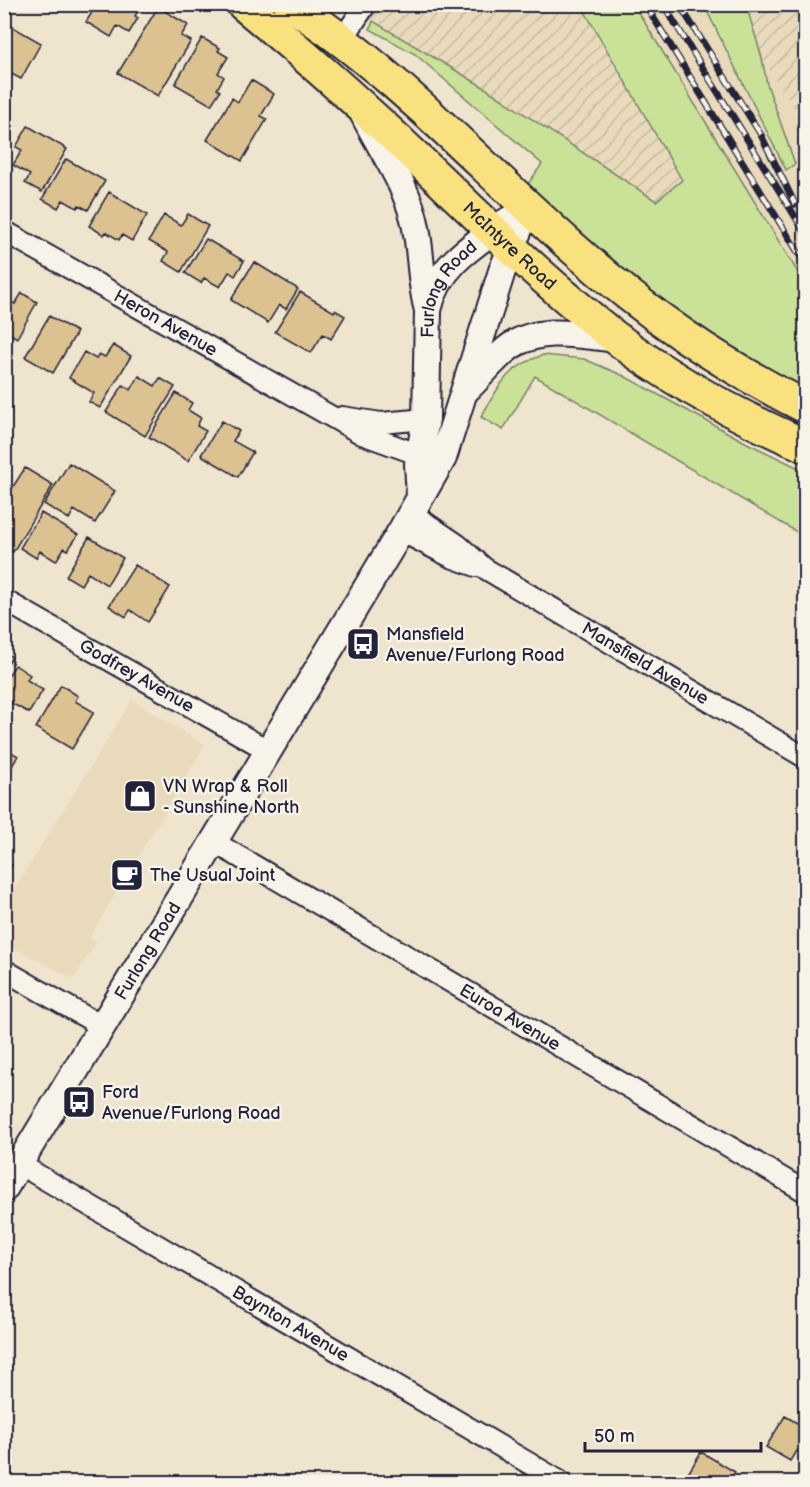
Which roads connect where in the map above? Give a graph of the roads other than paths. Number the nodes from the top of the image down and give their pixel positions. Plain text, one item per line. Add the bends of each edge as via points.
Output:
1 (243, 4) edge
2 (290, 4) edge
3 (366, 4) edge
4 (342, 40) junction
5 (359, 105) junction
6 (528, 207) junction
7 (4, 231) edge
8 (502, 239) junction
9 (428, 310) junction
10 (617, 339) junction
11 (462, 393) junction
12 (806, 407) edge
13 (328, 414) junction
14 (426, 419) junction
15 (806, 446) edge
16 (420, 455) junction
17 (411, 513) junction
18 (4, 600) edge
19 (268, 751) junction
20 (806, 758) edge
21 (214, 842) junction
22 (4, 970) edge
23 (103, 1027) junction
24 (19, 1164) junction
25 (4, 1189) edge
26 (806, 1192) edge
27 (561, 1482) edge

1 - 5 main road, McIntyre Road
2 - 4 main road
3 - 4 street
4 - 6 main road via 404,91
5 - 8 main road, McIntyre Road
5 - 9 street via 392,164 411,209
6 - 8 street, Furlong Road
6 - 12 main road via 662,321 734,369
7 - 13 street, Heron Avenue
8 - 9 street, Furlong Road via 462,253 438,281
8 - 10 main road, McIntyre Road
8 - 11 street, Furlong Road
9 - 14 street, Furlong Road
10 - 11 street via 548,334 525,339 501,354
10 - 15 main road, McIntyre Road via 710,398
11 - 17 street, Furlong Road via 443,458
13 - 14 street, Heron Avenue via 381,423
13 - 16 street, Heron Avenue via 362,434
14 - 16 street, Furlong Road
16 - 17 street, Furlong Road
17 - 19 street, Furlong Road
17 - 20 street, Mansfield Avenue via 451,557 484,568
18 - 19 street, Godfrey Avenue
19 - 21 street, Furlong Road
21 - 23 street, Furlong Road
21 - 26 street, Euroa Avenue
22 - 23 street
23 - 24 street, Furlong Road
24 - 25 street, Furlong Road
24 - 27 street, Baynton Avenue

